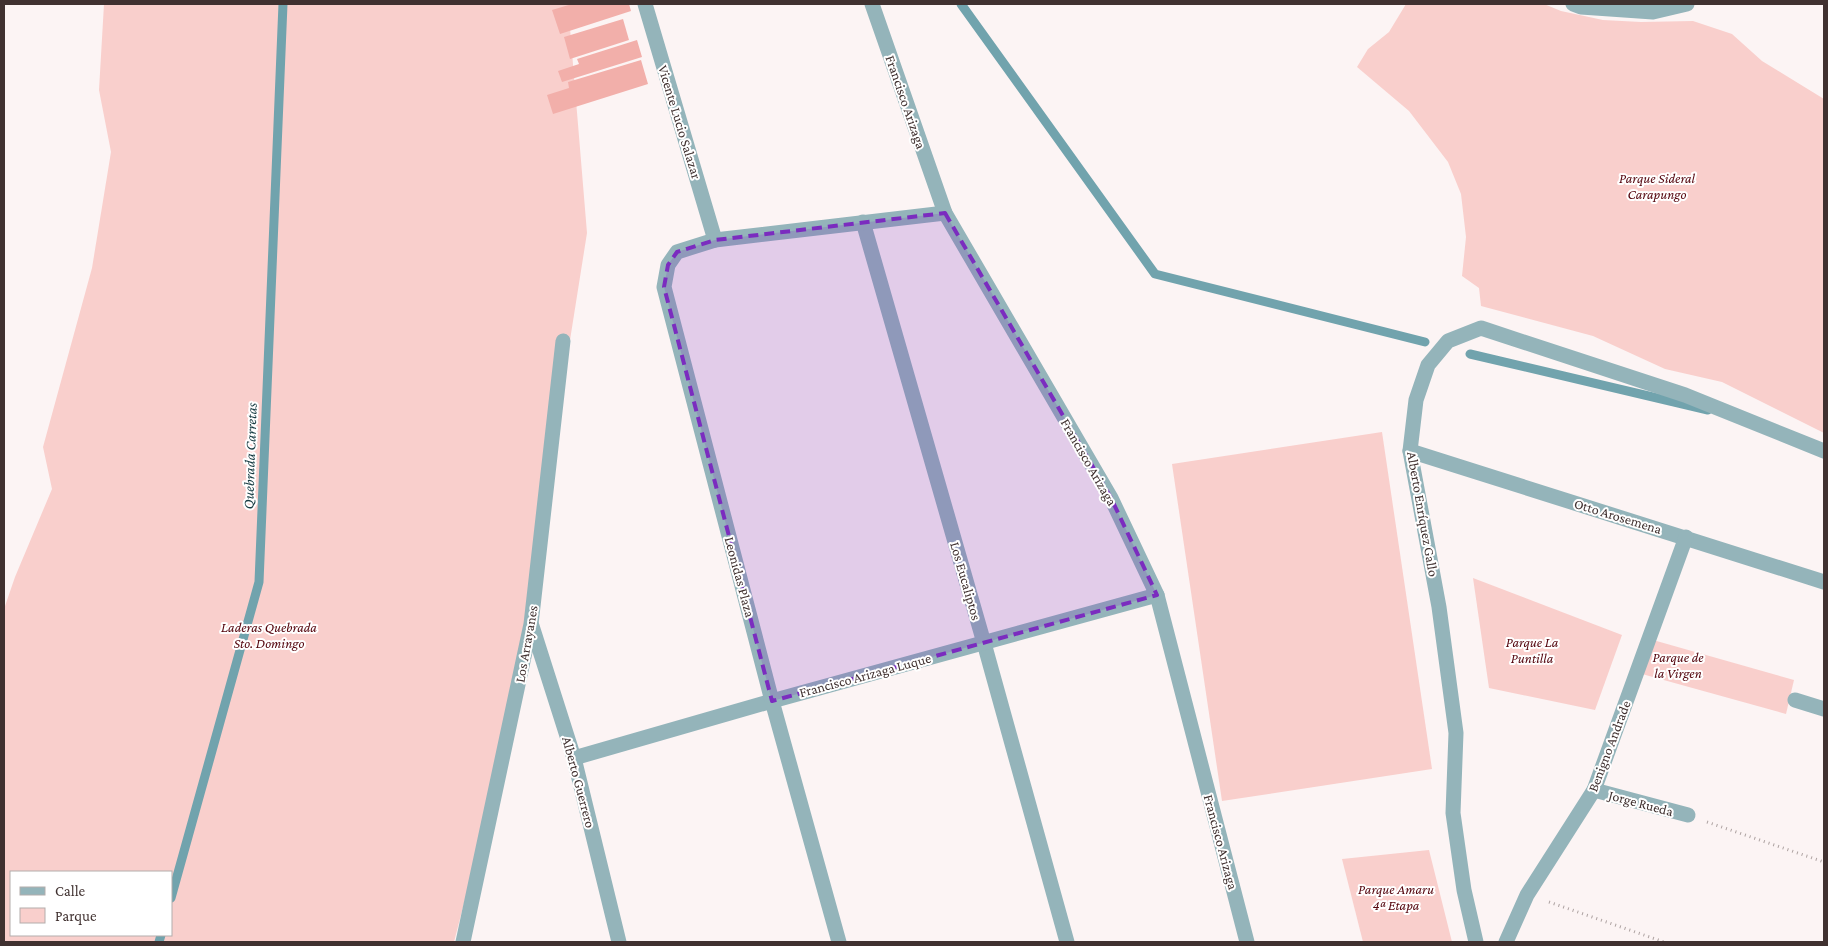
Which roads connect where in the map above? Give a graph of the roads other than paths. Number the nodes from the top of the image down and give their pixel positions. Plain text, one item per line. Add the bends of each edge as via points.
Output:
1 (645, 4) edge
2 (872, 4) edge
3 (1572, 4) edge
4 (1687, 4) edge
5 (945, 213) junction
6 (863, 222) junction
7 (715, 240) junction
8 (563, 341) dead end
9 (1410, 451) junction
10 (1824, 451) edge
11 (1686, 537) junction
12 (1824, 582) edge
13 (1157, 595) junction
14 (531, 624) junction
15 (984, 643) junction
16 (1795, 700) dead end
17 (772, 701) junction
18 (1824, 709) edge
19 (574, 758) junction
20 (1594, 790) junction
21 (1688, 815) road end
22 (464, 942) edge
23 (619, 942) edge
24 (839, 942) edge
25 (1067, 942) edge
26 (1247, 942) edge
27 (1476, 942) edge
28 (1506, 942) edge

1 - 7 street, Vicente Lucio Salazar
2 - 5 street, Francisco Arizaga
3 - 4 street via 1653,12
5 - 6 street, Leonidas Plaza
5 - 13 street, Francisco Arizaga via 1110,498
6 - 7 street, Leonidas Plaza
6 - 15 street, Los Eucaliptos
7 - 17 street, Leonidas Plaza via 677,252 668,265 664,287
8 - 14 street, Los Arrayanes
9 - 10 street, Alberto Enríquez Gallo via 1416,400 1428,365 1448,341 1481,328 1685,396
9 - 11 street, Otto Arosemena
9 - 27 street, Alberto Enríquez Gallo via 1439,607 1455,723 1453,813 1464,890
11 - 12 street, Otto Arosemena
11 - 20 street, Benigno Andrade
13 - 15 street, Francisco Arizaga Luque
13 - 26 street, Francisco Arizaga
14 - 19 street, Alberto Guerrero
14 - 22 street, Los Arrayanes
15 - 17 street, Francisco Arizaga Luque
15 - 25 street, Los Eucaliptos
16 - 18 street
17 - 19 street, Francisco Arizaga Luque
17 - 24 street, Leonidas Plaza
19 - 23 street, Alberto Guerrero
20 - 21 street, Jorge Rueda
20 - 28 street, Benigno Andrade via 1527,895

